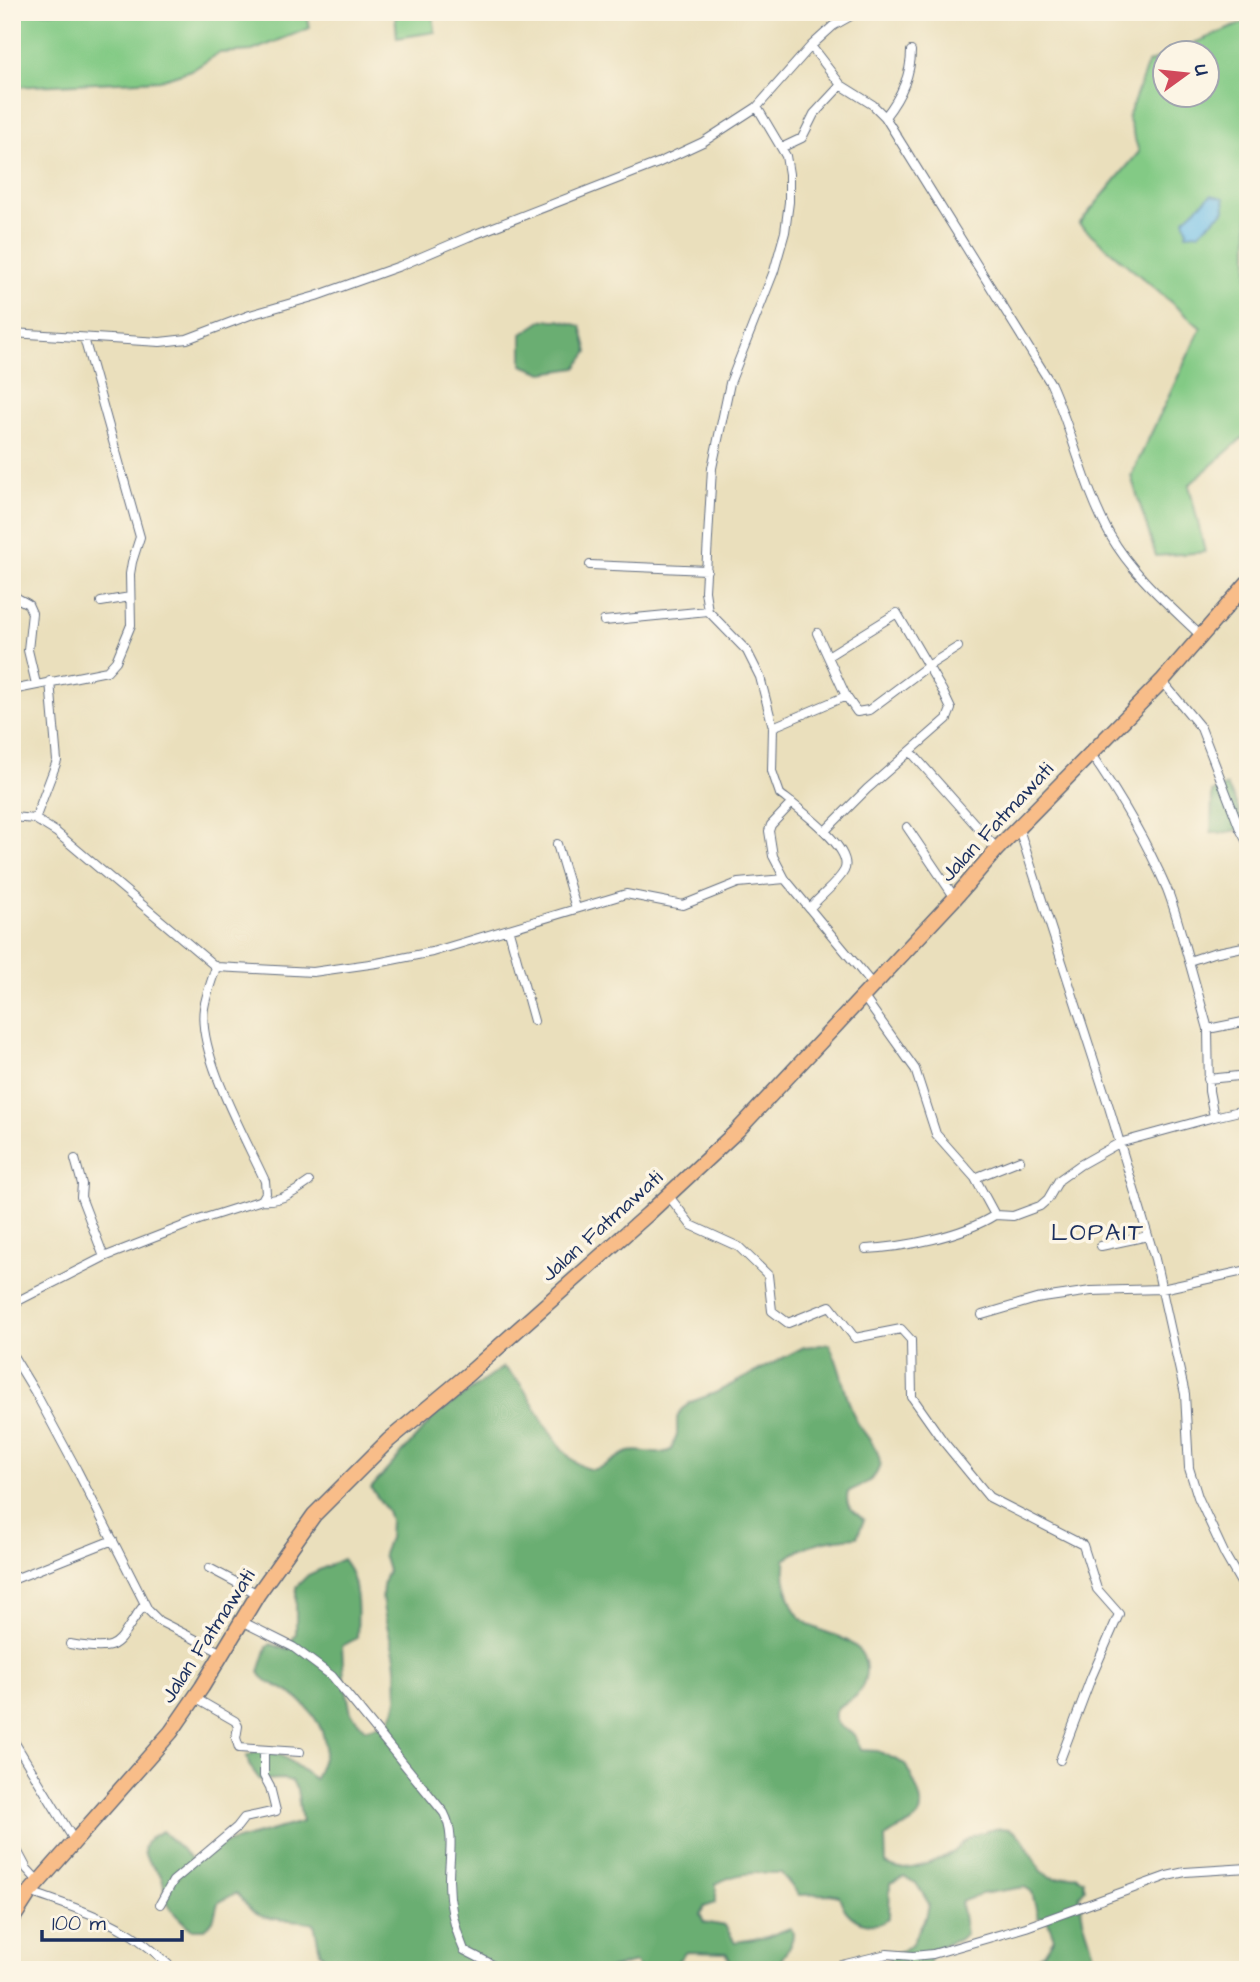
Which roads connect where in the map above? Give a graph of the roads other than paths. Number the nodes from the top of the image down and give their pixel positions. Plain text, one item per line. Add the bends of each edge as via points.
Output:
1 (858, 12) edge
2 (811, 46) junction
3 (911, 51) dead end
4 (841, 85) junction
5 (757, 107) junction
6 (885, 117) junction
7 (783, 147) junction
8 (12, 334) edge
9 (84, 338) junction
10 (590, 565) dead end
11 (707, 570) junction
12 (1248, 582) edge
13 (12, 591) edge
14 (130, 597) junction
15 (102, 602) dead end
16 (708, 611) junction
17 (604, 621) dead end
18 (817, 633) dead end
19 (1200, 635) junction
20 (958, 647) dead end
21 (828, 656) junction
22 (928, 666) junction
23 (50, 681) junction
24 (1162, 681) junction
25 (36, 684) junction
26 (12, 690) edge
27 (846, 696) junction
28 (773, 727) junction
29 (911, 752) junction
30 (1090, 753) junction
31 (792, 803) junction
32 (12, 817) edge
33 (36, 819) junction
34 (907, 827) dead end
35 (1019, 829) junction
36 (825, 831) junction
37 (556, 844) dead end
38 (1248, 844) edge
39 (997, 849) junction
40 (785, 879) junction
41 (955, 898) junction
42 (576, 908) junction
43 (810, 908) junction
44 (509, 931) junction
45 (1248, 946) edge
46 (1189, 961) junction
47 (216, 967) junction
48 (868, 991) junction
49 (534, 1021) dead end
50 (1248, 1021) edge
51 (1208, 1029) junction
52 (1248, 1075) edge
53 (1208, 1079) junction
54 (1248, 1109) edge
55 (1214, 1117) junction
56 (1119, 1143) junction
57 (75, 1159) dead end
58 (1020, 1160) dead end
59 (975, 1178) junction
60 (309, 1182) dead end
61 (668, 1195) junction
62 (262, 1200) junction
63 (995, 1215) junction
64 (1149, 1236) junction
65 (1101, 1246) dead end
66 (866, 1249) dead end
67 (104, 1257) junction
68 (1248, 1270) edge
69 (1162, 1289) junction
70 (12, 1304) edge
71 (982, 1315) dead end
72 (12, 1354) edge
73 (114, 1539) junction
74 (209, 1568) dead end
75 (12, 1580) edge
76 (1245, 1585) edge
77 (258, 1594) junction
78 (1248, 1595) edge
79 (145, 1604) junction
80 (241, 1621) junction
81 (69, 1644) dead end
82 (222, 1653) junction
83 (195, 1698) junction
84 (12, 1738) edge
85 (264, 1751) junction
86 (300, 1752) dead end
87 (1060, 1760) dead end
88 (74, 1840) junction
89 (12, 1841) edge
90 (1248, 1868) edge
91 (35, 1887) junction
92 (160, 1904) dead end
93 (13, 1915) edge
94 (174, 1970) edge
95 (497, 1970) edge
96 (821, 1970) edge

1 - 2 street
2 - 4 street
2 - 5 street
3 - 6 street via 910,72
4 - 6 street
4 - 7 street via 814,114 802,138
5 - 7 street
5 - 9 street via 703,142 658,163 316,296 187,340
6 - 19 street via 1051,384 1110,535 1138,576
7 - 11 street via 789,174 785,232 761,309 730,383 712,468
8 - 9 street
9 - 14 street via 140,537 132,562
10 - 11 street
11 - 16 street
12 - 19 highway, Jalan Fatmawati
13 - 25 street via 32,613 29,650
14 - 15 street
14 - 23 street via 131,625 112,668
16 - 17 street
16 - 28 street via 747,651 760,677
18 - 21 street
19 - 24 highway, Jalan Fatmawati
20 - 22 street
21 - 22 street via 897,613
21 - 27 street
22 - 27 street via 866,712 856,712
22 - 29 street via 951,709 947,719
23 - 25 street
23 - 33 street via 57,761
24 - 30 highway, Jalan Fatmawati
24 - 38 street via 1201,728
25 - 26 street
27 - 28 street
28 - 31 street via 773,778 780,794
29 - 36 street
29 - 39 street
30 - 35 highway, Jalan Fatmawati
30 - 46 street via 1114,787 1161,876
31 - 36 street
31 - 40 street via 768,831 773,856
32 - 33 street
33 - 47 street via 111,876
34 - 41 street
35 - 39 highway, Jalan Fatmawati
35 - 56 street
36 - 43 street via 845,857 844,871
37 - 42 street
39 - 41 highway, Jalan Fatmawati
40 - 42 street via 738,883 683,905 626,894
40 - 43 street
41 - 48 highway, Jalan Fatmawati
42 - 44 street
43 - 48 street
44 - 47 street via 432,953 313,972
44 - 49 street
45 - 46 street
46 - 51 street
47 - 62 street via 203,1028 229,1105 265,1181
48 - 59 street via 915,1069 936,1135
48 - 61 highway, Jalan Fatmawati via 738,1130
50 - 51 street
51 - 53 street
52 - 53 street
53 - 55 street
54 - 55 street
55 - 56 street
56 - 63 street via 1059,1180 1040,1206 1013,1216
56 - 64 street
57 - 67 street via 81,1198
58 - 59 street
59 - 63 street
60 - 62 street via 294,1193
61 - 77 highway, Jalan Fatmawati via 389,1440 314,1516
61 - 87 street via 691,1225 739,1247 768,1275 772,1311 788,1323 830,1306 855,1338 901,1329 911,1340 912,1397 989,1497 1083,1545 1097,1590 1119,1614
62 - 67 street
63 - 66 street via 972,1228
64 - 65 street
64 - 69 street
67 - 70 street
68 - 69 street
69 - 71 street via 1083,1292 1036,1299
69 - 76 street via 1185,1394 1189,1468 1225,1555
72 - 73 street
73 - 75 street
73 - 79 street
74 - 77 street
76 - 78 street
77 - 80 highway, Jalan Fatmawati
79 - 81 street via 117,1643 104,1648
79 - 82 street via 159,1621
80 - 82 highway, Jalan Fatmawati
80 - 95 street via 293,1647 332,1676 444,1813 451,1835 453,1924 464,1950
82 - 83 highway, Jalan Fatmawati
83 - 85 street via 235,1721 239,1748
83 - 88 highway, Jalan Fatmawati via 171,1732
84 - 88 street
85 - 86 street
85 - 92 street via 264,1776 276,1811 244,1818 173,1881
88 - 91 highway, Jalan Fatmawati
89 - 91 street
90 - 96 street via 1185,1872 933,1954 887,1954
91 - 93 highway, Jalan Fatmawati
91 - 94 street via 128,1932

